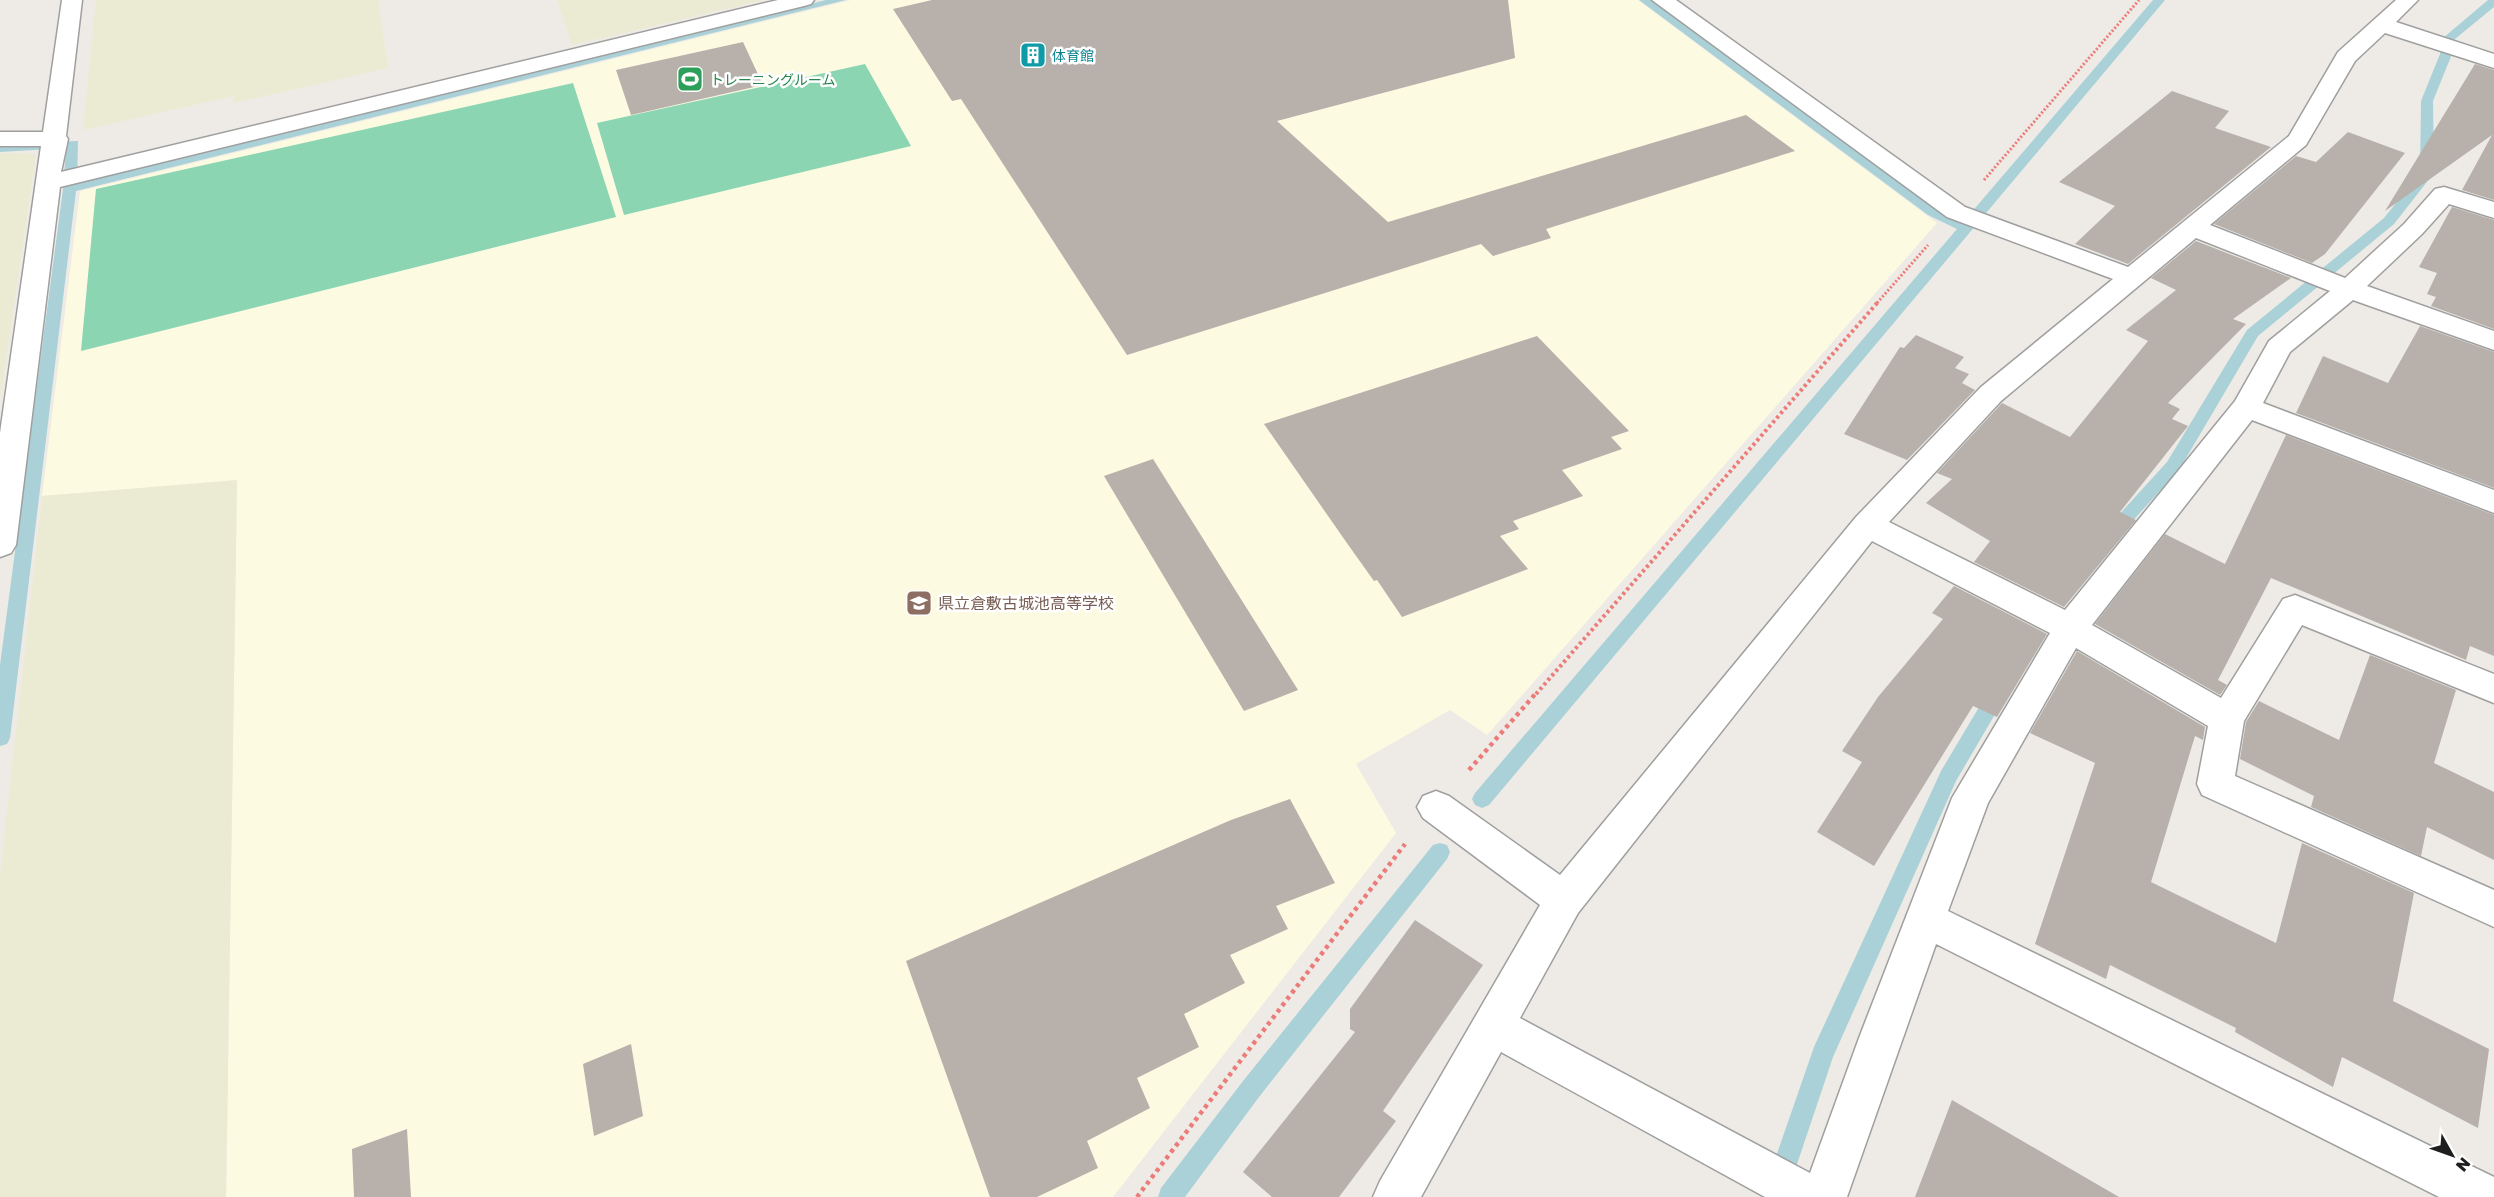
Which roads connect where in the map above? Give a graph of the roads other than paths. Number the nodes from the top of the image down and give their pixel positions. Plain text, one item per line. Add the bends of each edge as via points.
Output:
1 (72, 0) edge
2 (804, 0) edge
3 (1662, 0) edge
4 (2408, 0) edge
5 (2380, 24) junction
6 (2494, 61) edge
7 (0, 139) edge
8 (54, 145) junction
9 (64, 178) junction
10 (2494, 210) edge
11 (2194, 228) junction
12 (2131, 277) junction
13 (2340, 285) junction
14 (2494, 341) edge
15 (2246, 407) junction
16 (2494, 502) edge
17 (1867, 525) junction
18 (0, 545) edge
19 (2053, 618) junction
20 (2494, 690) edge
21 (2227, 719) junction
22 (1436, 807) road end
23 (1564, 900) junction
24 (2494, 909) edge
25 (1925, 919) junction
26 (1494, 1026) junction
27 (1802, 1191) edge
28 (1396, 1197) edge
29 (2487, 1197) edge

1 - 8 street
2 - 9 street
3 - 12 street via 1969,217
4 - 5 street
5 - 6 street
5 - 11 street via 2346,57 2298,140
7 - 8 street
8 - 9 street
9 - 18 street
10 - 13 street via 2444,194 2413,229
11 - 12 street
11 - 13 street
12 - 17 street via 1991,394
13 - 14 street
13 - 15 street via 2279,347
15 - 16 street
15 - 19 street
17 - 19 street
17 - 23 street
19 - 21 street
19 - 25 street via 1971,798
20 - 21 street via 2295,608
21 - 24 street via 2215,784
22 - 23 street
23 - 26 street
25 - 27 street
25 - 29 street
26 - 27 street
26 - 28 street

